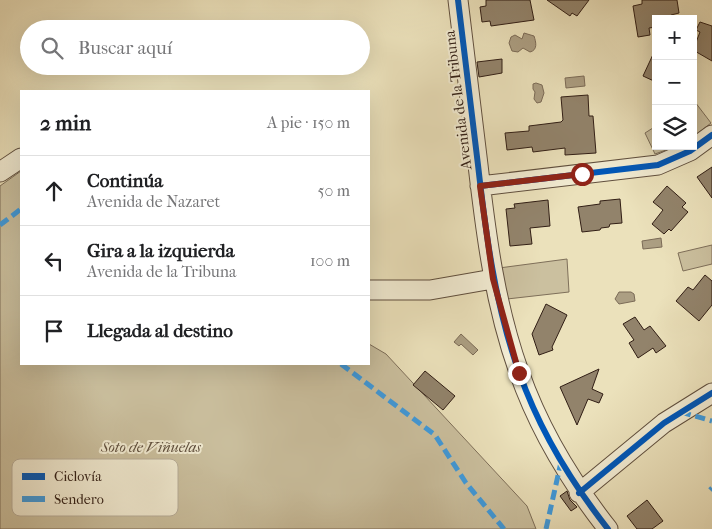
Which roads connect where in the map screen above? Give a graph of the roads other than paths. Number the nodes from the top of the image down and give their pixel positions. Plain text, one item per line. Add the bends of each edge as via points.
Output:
1 (458, 0) edge
2 (712, 134) edge
3 (20, 159) edge
4 (0, 172) edge
5 (480, 186) junction
6 (493, 279) junction
7 (370, 290) edge
8 (712, 393) edge
9 (579, 493) junction
10 (608, 529) edge

1 - 5 street, Avenida de la Tribuna
2 - 5 street via 690,151 658,165
3 - 4 street
5 - 6 street, Avenida de la Tribuna
6 - 7 street via 430,290
6 - 9 street, Avenida de la Tribuna via 519,373
8 - 9 street via 664,423
9 - 10 street, Avenida de la Tribuna

